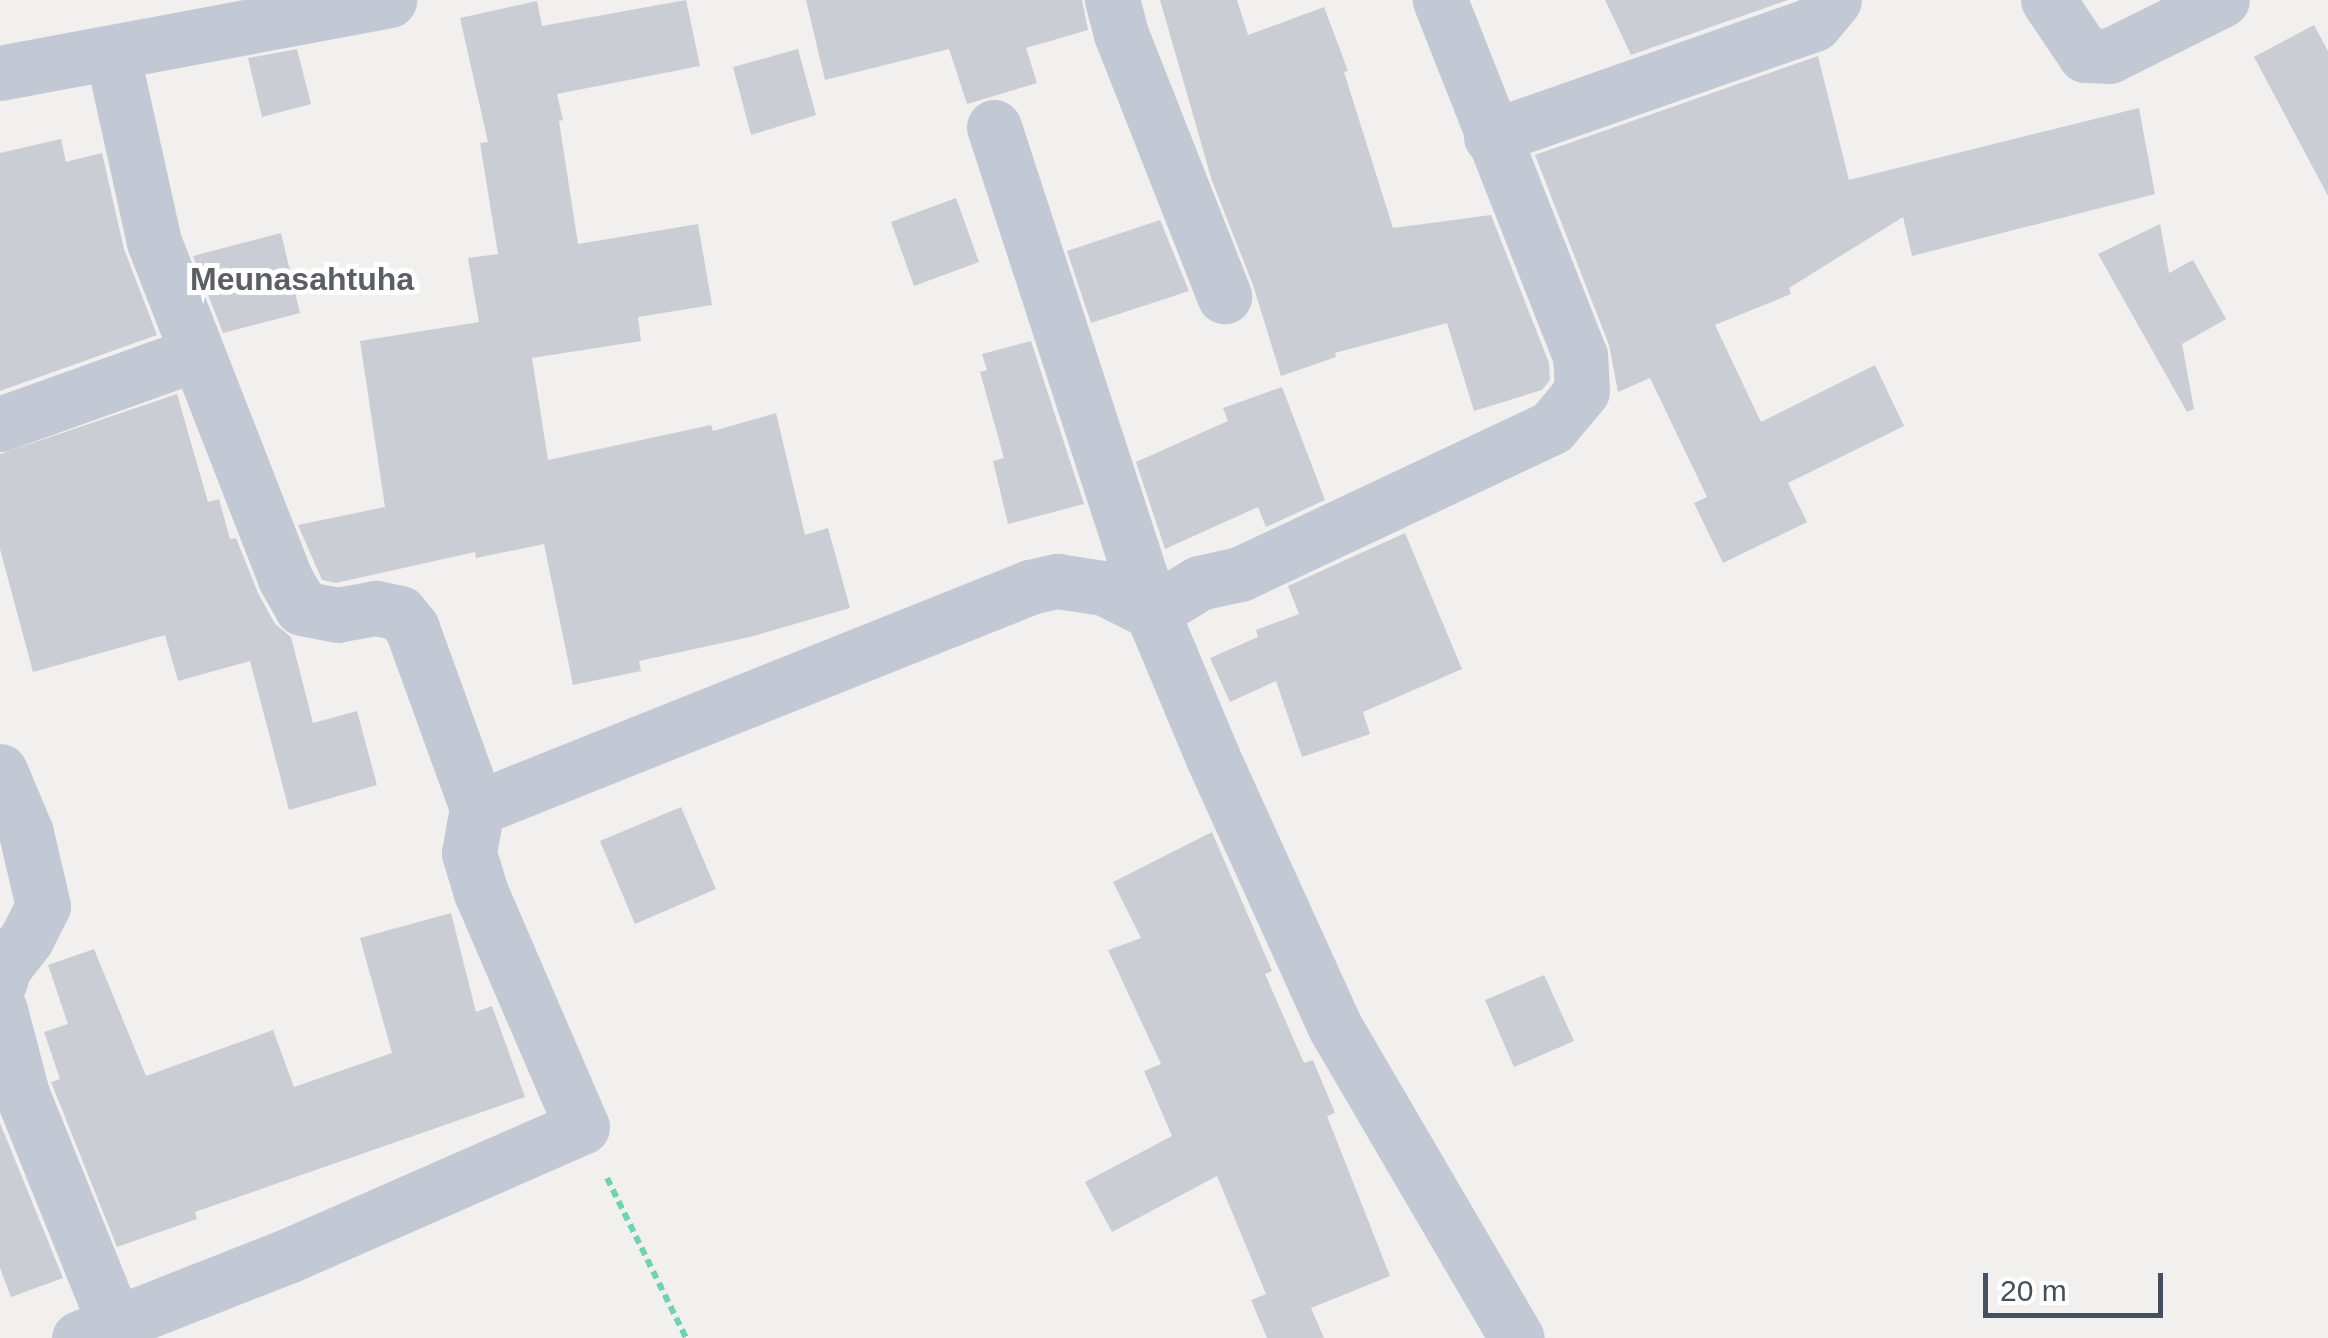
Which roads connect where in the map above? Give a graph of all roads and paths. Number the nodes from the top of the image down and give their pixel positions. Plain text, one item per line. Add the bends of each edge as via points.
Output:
1 (389, 0) edge
2 (1112, 0) edge
3 (1440, 0) edge
4 (1834, 0) edge
5 (2048, 0) edge
6 (2222, 0) edge
7 (112, 54) junction
8 (0, 73) edge
9 (994, 128) dead end
10 (1490, 136) junction
11 (1224, 296) dead end
12 (196, 354) junction
13 (0, 424) edge
14 (1152, 612) junction
15 (0, 771) edge
16 (477, 808) junction
17 (1, 982) edge
18 (582, 1127) junction
19 (97, 1331) edge
20 (686, 1338) edge
21 (1516, 1338) edge

1 - 7 street
2 - 11 street
3 - 10 street
4 - 10 street via 1814,24
5 - 6 street via 2085,56 2109,56
7 - 8 street
7 - 12 street via 154,242
9 - 14 street
10 - 14 street via 1580,356 1582,391 1570,412 1552,427 1240,574 1199,583
12 - 13 street
12 - 16 street via 302,608 338,615 376,608 400,612 412,628
14 - 16 street via 1104,588 1057,581 1030,586
14 - 21 street via 1335,1027
15 - 17 street via 26,834 43,906
16 - 18 street via 469,853 481,893
17 - 19 street via 22,1094
18 - 19 street
18 - 20 path

